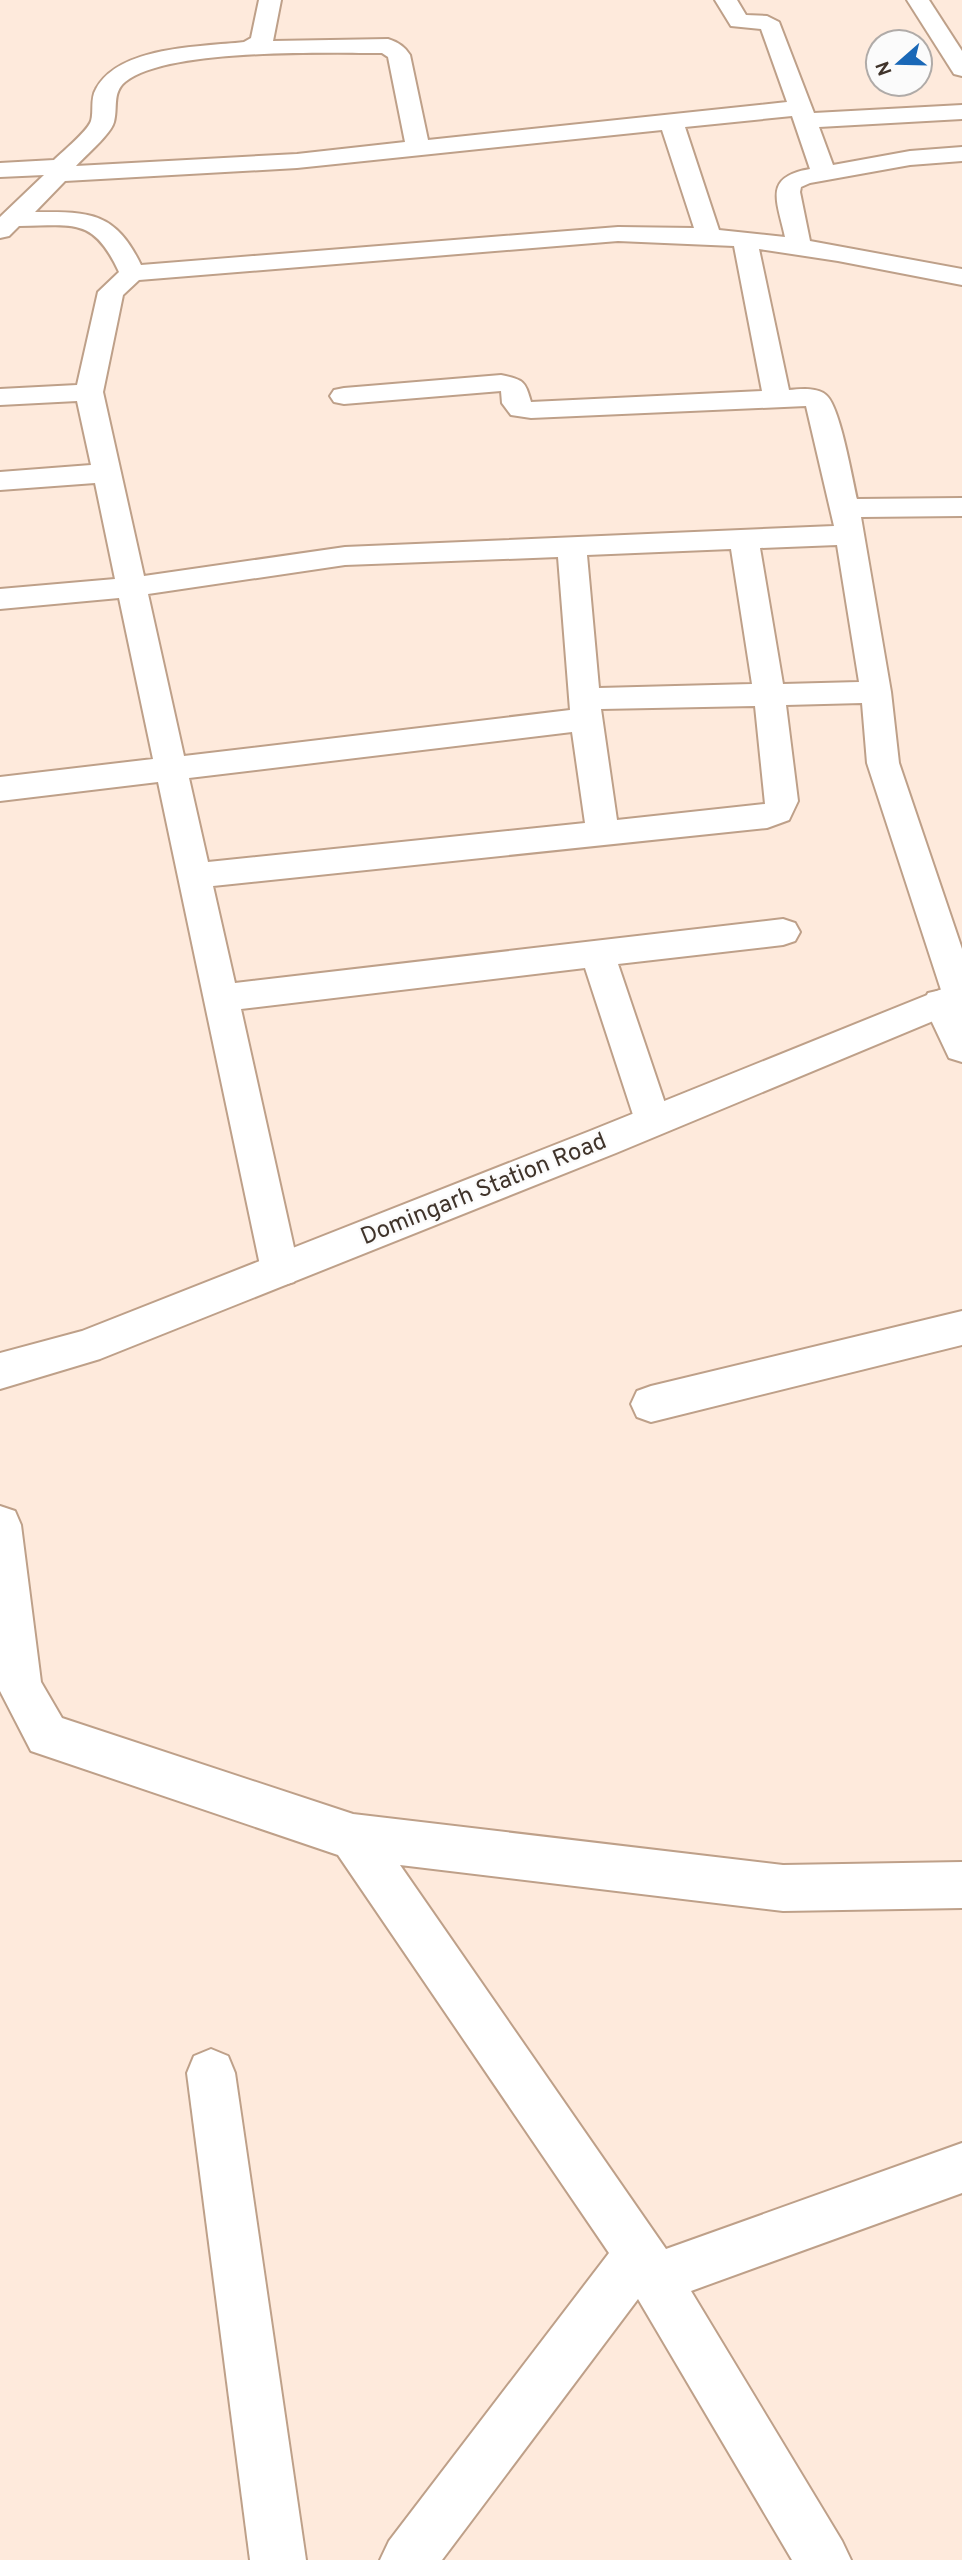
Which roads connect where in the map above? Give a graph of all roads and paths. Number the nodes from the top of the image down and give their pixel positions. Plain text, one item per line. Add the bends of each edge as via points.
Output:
1 (270, 0) edge
2 (726, 0) edge
3 (918, 0) edge
4 (248, 48) junction
5 (962, 69) edge
6 (962, 112) edge
7 (803, 114) junction
8 (671, 121) junction
9 (418, 148) junction
10 (962, 154) edge
11 (0, 170) edge
12 (59, 171) junction
13 (824, 173) junction
14 (6, 225) edge
15 (709, 236) junction
16 (745, 240) junction
17 (799, 247) junction
18 (132, 273) junction
19 (962, 277) edge
20 (89, 392) junction
21 (344, 396) dead end
22 (0, 397) edge
23 (777, 398) junction
24 (106, 473) junction
25 (0, 481) edge
26 (962, 508) edge
27 (847, 521) junction
28 (744, 540) junction
29 (572, 548) junction
30 (132, 587) junction
31 (0, 598) edge
32 (876, 692) junction
33 (769, 695) junction
34 (585, 709) junction
35 (171, 770) junction
36 (0, 789) edge
37 (603, 835) junction
38 (195, 876) junction
39 (783, 932) dead end
40 (598, 954) junction
41 (954, 997) edge
42 (221, 999) junction
43 (962, 1048) edge
44 (653, 1121) junction
45 (280, 1270) junction
46 (962, 1328) edge
47 (0, 1371) edge
48 (651, 1404) dead end
49 (0, 1525) edge
50 (353, 1837) junction
51 (962, 1885) edge
52 (211, 2073) dead end
53 (962, 2168) edge
54 (648, 2266) junction
55 (278, 2560) edge
56 (408, 2560) edge
57 (823, 2560) edge

1 - 4 street via 262,41
2 - 7 street via 739,21 771,27
3 - 5 street
4 - 9 street via 378,46 394,50 399,55
4 - 12 street via 150,61 123,72 107,90 103,124
6 - 7 street
7 - 8 street
7 - 13 street
8 - 9 street
8 - 15 street
9 - 12 street via 297,161
10 - 13 street
11 - 12 street
12 - 14 street
13 - 17 street via 790,183
14 - 18 street via 82,219 117,240
15 - 16 street
15 - 18 street via 618,234
16 - 17 street
16 - 23 street
17 - 19 street via 909,271
18 - 20 street via 111,292
20 - 22 street
20 - 24 street
21 - 23 street via 500,383 516,390 521,409 531,410
23 - 27 street via 804,397 821,405
24 - 25 street
24 - 30 street
26 - 27 street
27 - 28 street
27 - 32 street
28 - 29 street
28 - 33 street
29 - 30 street via 345,556
29 - 34 street
30 - 31 street
30 - 35 street
32 - 33 street
32 - 41 street via 883,763
33 - 34 street
33 - 37 street via 782,801 778,811
34 - 35 street
34 - 37 street
35 - 36 street
35 - 38 street
37 - 38 street
38 - 42 street
39 - 40 street
40 - 42 street
40 - 44 street
41 - 43 street
41 - 44 street, Domingarh Station Road
42 - 45 street
44 - 45 street, Domingarh Station Road
45 - 47 street, Domingarh Station Road via 86,1347
46 - 48 street
49 - 50 street via 20,1687 47,1735
50 - 51 street via 783,1888
50 - 54 street
52 - 55 street
53 - 54 street
54 - 56 street
54 - 57 street

